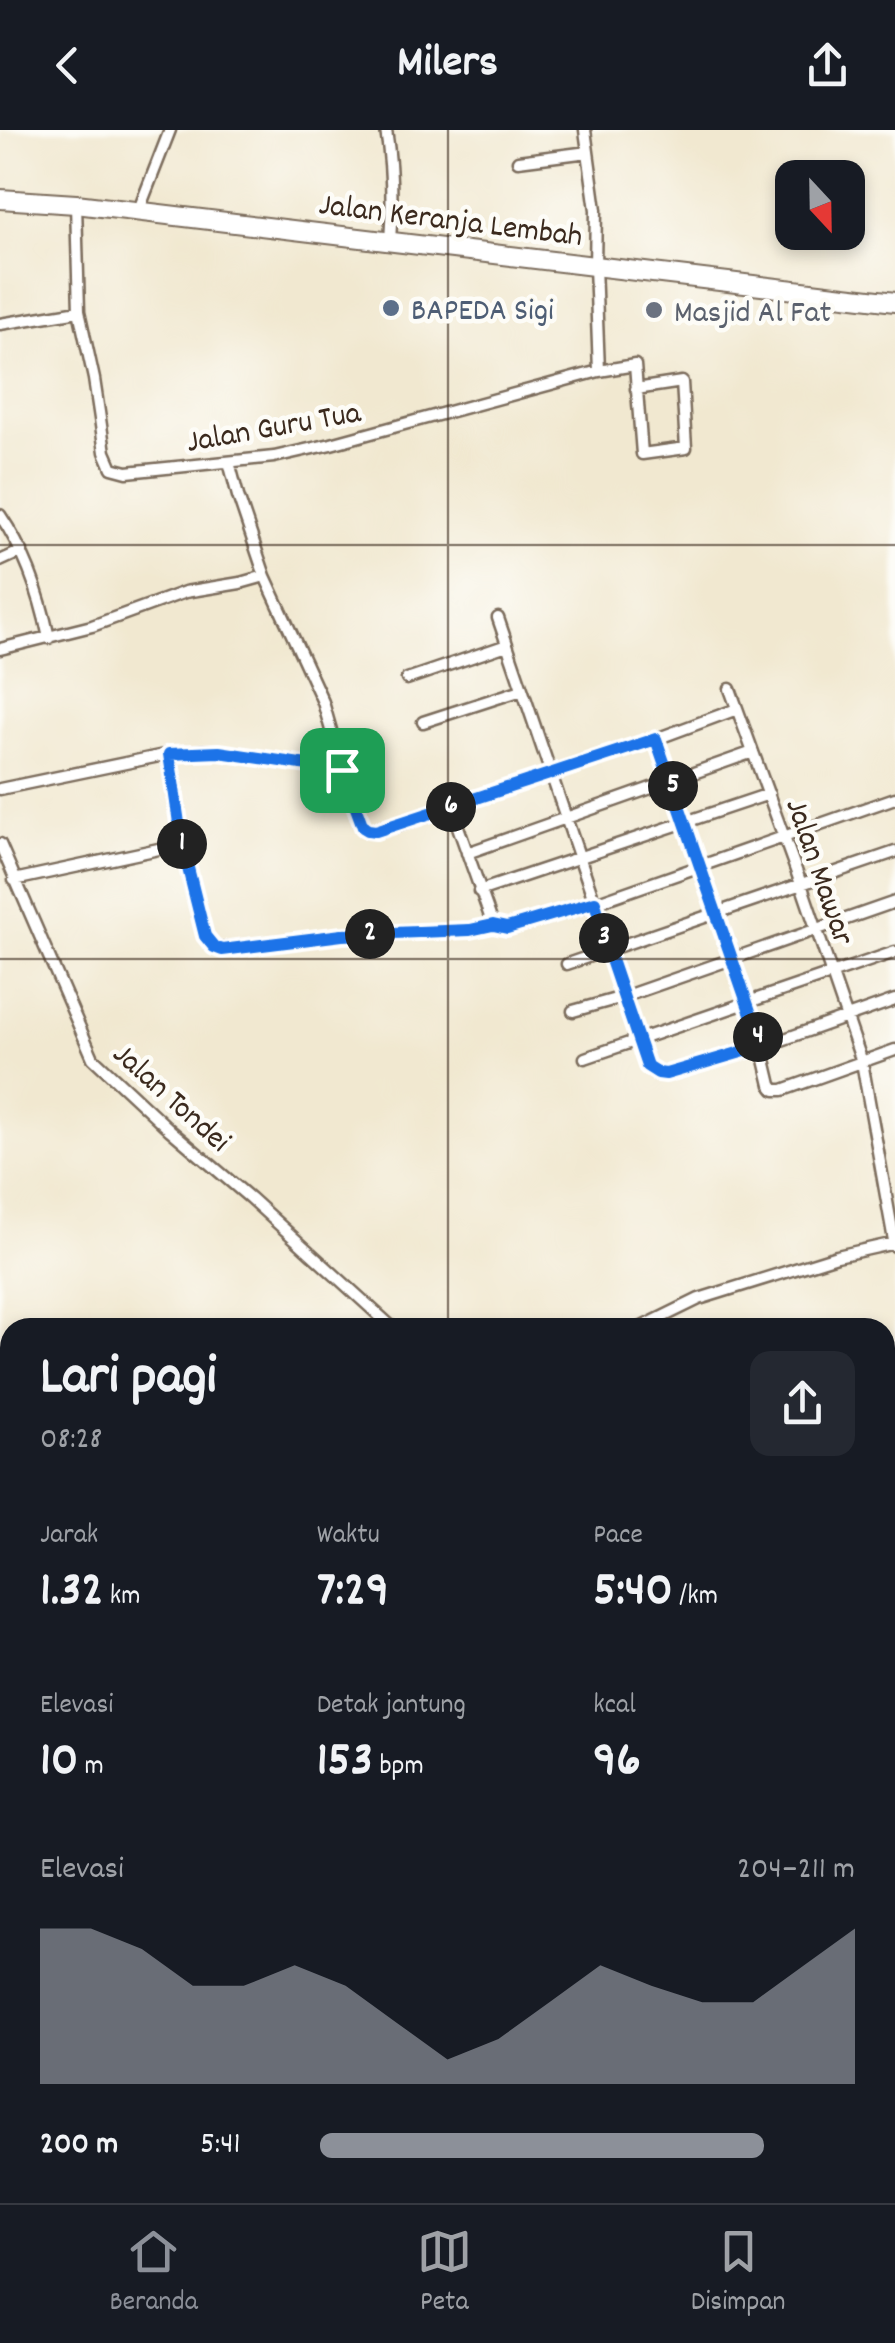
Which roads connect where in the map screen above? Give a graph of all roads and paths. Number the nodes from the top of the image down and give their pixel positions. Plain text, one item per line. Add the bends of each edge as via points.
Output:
1 (170, 130) edge
2 (386, 130) edge
3 (584, 130) edge
4 (588, 152) junction
5 (518, 161) dead end
6 (0, 199) edge
7 (76, 204) junction
8 (138, 212) junction
9 (390, 241) junction
10 (595, 266) junction
11 (895, 302) edge
12 (79, 311) junction
13 (0, 324) edge
14 (599, 371) junction
15 (636, 389) junction
16 (229, 462) junction
17 (0, 516) edge
18 (22, 551) junction
19 (0, 561) edge
20 (264, 576) junction
21 (498, 618) dead end
22 (49, 638) junction
23 (508, 645) junction
24 (0, 649) edge
25 (407, 679) dead end
26 (522, 690) junction
27 (730, 690) dead end
28 (737, 709) junction
29 (423, 722) dead end
30 (656, 739) junction
31 (753, 752) junction
32 (169, 754) junction
33 (342, 770) junction
34 (551, 773) junction
35 (672, 782) junction
36 (0, 789) edge
37 (768, 794) junction
38 (895, 798) edge
39 (451, 807) junction
40 (566, 818) junction
41 (684, 824) junction
42 (784, 836) junction
43 (0, 844) edge
44 (182, 844) junction
45 (895, 852) edge
46 (467, 853) junction
47 (578, 857) junction
48 (698, 865) junction
49 (14, 880) junction
50 (801, 884) junction
51 (479, 891) junction
52 (595, 902) junction
53 (895, 902) edge
54 (716, 914) junction
55 (493, 925) junction
56 (816, 930) junction
57 (608, 951) junction
58 (895, 952) edge
59 (731, 959) junction
60 (567, 964) dead end
61 (832, 974) junction
62 (623, 997) junction
63 (895, 1000) edge
64 (746, 1003) junction
65 (573, 1011) dead end
66 (847, 1017) junction
67 (637, 1040) junction
68 (762, 1046) junction
69 (895, 1050) edge
70 (585, 1058) dead end
71 (862, 1062) junction
72 (895, 1163) edge
73 (881, 1167) junction
74 (895, 1244) edge
75 (382, 1318) edge
76 (660, 1318) edge

1 - 8 street
2 - 9 street
3 - 4 street
4 - 5 street
4 - 10 street
6 - 7 main road, Jalan Keranja Lembah
7 - 8 main road, Jalan Keranja Lembah
7 - 12 street, Jalan Guru Tua
8 - 9 main road, Jalan Keranja Lembah
9 - 10 main road, Jalan Keranja Lembah
10 - 11 main road, Jalan Keranja Lembah
10 - 14 street
12 - 13 street
12 - 16 street, Jalan Guru Tua via 112,468
14 - 15 street via 635,366
14 - 16 street, Jalan Guru Tua via 331,444
15 - 15 street via 642,454 686,448 682,382
16 - 20 street
17 - 18 street
18 - 19 street
18 - 22 street
20 - 22 street via 175,594
20 - 33 street via 323,702
21 - 23 street
22 - 24 street
23 - 25 street
23 - 26 street
26 - 29 street
26 - 34 street
27 - 28 street, Jalan Mawar
28 - 30 street
28 - 31 street, Jalan Mawar
30 - 34 street
30 - 35 street
31 - 35 street
31 - 37 street, Jalan Mawar
32 - 33 street via 219,752
32 - 36 street
32 - 44 street
33 - 39 street via 368,830
34 - 39 street
34 - 40 street
35 - 40 street
35 - 41 street
37 - 41 street
37 - 42 street, Jalan Mawar
38 - 42 street
39 - 46 street
40 - 46 street
40 - 47 street
41 - 47 street
41 - 48 street
42 - 48 street
42 - 50 street, Jalan Mawar
43 - 49 street, Jalan Tondei
44 - 49 street
44 - 55 street via 205,936 222,950
45 - 50 street
46 - 51 street
47 - 51 street
47 - 52 street
48 - 52 street
48 - 54 street
49 - 75 street, Jalan Tondei via 93,1058
50 - 54 street
50 - 56 street, Jalan Mawar
51 - 55 street
52 - 55 street via 507,928
52 - 57 street
53 - 56 street
54 - 57 street
54 - 59 street
56 - 59 street
56 - 61 street, Jalan Mawar
57 - 60 street
57 - 62 street
58 - 61 street
59 - 62 street
59 - 64 street
61 - 64 street
61 - 66 street, Jalan Mawar
62 - 65 street
62 - 67 street
63 - 66 street
64 - 67 street
64 - 68 street
66 - 68 street
66 - 71 street, Jalan Mawar
67 - 68 street via 647,1066 666,1074
67 - 70 street
68 - 71 street via 775,1090
69 - 71 street
71 - 73 street, Jalan Mawar
72 - 73 street
73 - 74 street, Jalan Mawar
74 - 76 street via 699,1299

